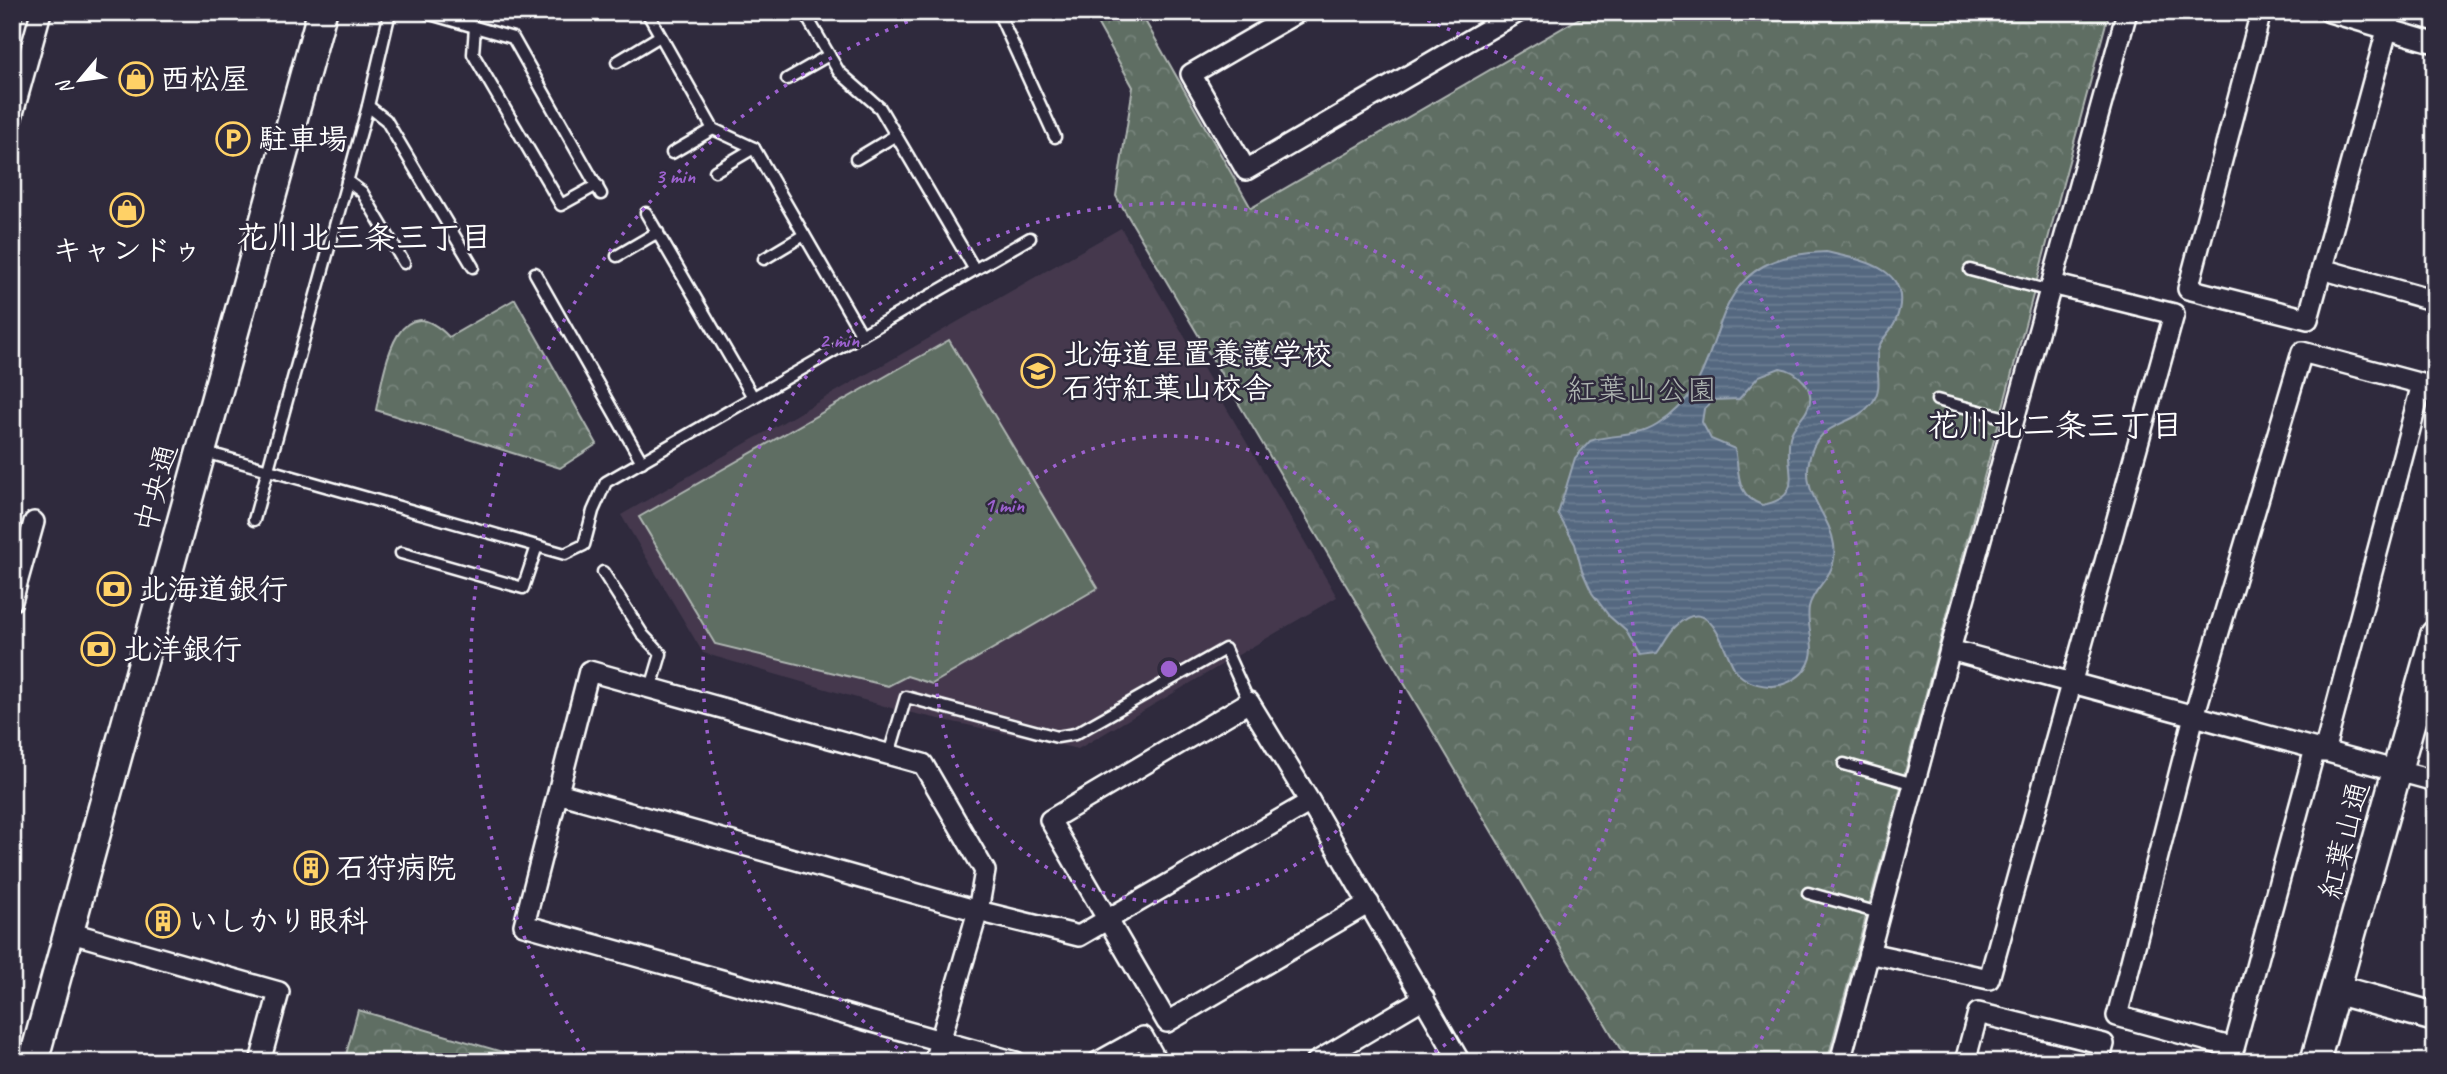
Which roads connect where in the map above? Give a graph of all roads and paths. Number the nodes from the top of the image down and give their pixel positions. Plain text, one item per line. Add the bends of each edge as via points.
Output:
1 (41, 12) edge
2 (322, 12) edge
3 (390, 12) edge
4 (423, 12) edge
5 (646, 12) edge
6 (804, 12) edge
7 (998, 12) edge
8 (1298, 12) edge
9 (1518, 12) edge
10 (2127, 12) edge
11 (2261, 12) edge
12 (2329, 12) edge
13 (2390, 21) edge
14 (475, 27) junction
15 (660, 36) junction
16 (2435, 43) edge
17 (829, 55) junction
18 (617, 62) dead end
19 (787, 79) dead end
20 (368, 106) junction
21 (12, 117) edge
22 (713, 129) junction
23 (896, 135) junction
24 (1055, 138) dead end
25 (754, 148) junction
26 (671, 153) dead end
27 (856, 159) dead end
28 (715, 172) dead end
29 (347, 181) junction
30 (646, 214) dead end
31 (658, 232) junction
32 (804, 235) junction
33 (1030, 237) dead end
34 (617, 256) dead end
35 (764, 259) dead end
36 (404, 263) dead end
37 (473, 267) dead end
38 (2322, 269) junction
39 (975, 270) junction
40 (1970, 270) dead end
41 (535, 273) dead end
42 (2051, 287) junction
43 (2435, 301) edge
44 (862, 335) junction
45 (754, 397) junction
46 (1937, 400) dead end
47 (2014, 420) junction
48 (201, 451) junction
49 (642, 462) junction
50 (269, 470) junction
51 (254, 520) dead end
52 (34, 522) dead end
53 (537, 546) junction
54 (401, 553) dead end
55 (603, 572) dead end
56 (12, 601) edge
57 (2435, 635) edge
58 (1950, 650) junction
59 (2070, 683) junction
60 (651, 688) junction
61 (1249, 702) junction
62 (2194, 716) junction
63 (2319, 750) junction
64 (889, 754) junction
65 (1844, 764) dead end
66 (2397, 772) junction
67 (2435, 781) edge
68 (1914, 784) junction
69 (558, 793) junction
70 (1310, 802) junction
71 (1808, 893) dead end
72 (1368, 902) junction
73 (978, 911) junction
74 (1880, 913) junction
75 (1107, 919) junction
76 (68, 932) junction
77 (1869, 953) junction
78 (2337, 990) junction
79 (1423, 998) junction
80 (2435, 1017) edge
81 (941, 1038) junction
82 (33, 1062) edge
83 (260, 1062) edge
84 (934, 1062) edge
85 (1016, 1062) edge
86 (1098, 1062) edge
87 (1157, 1062) edge
88 (1315, 1062) edge
89 (1460, 1062) edge
90 (1840, 1062) edge
91 (1965, 1062) edge
92 (2099, 1062) edge
93 (2315, 1062) edge

1 - 21 street
2 - 48 street, 中央通
3 - 20 lane
4 - 14 lane
5 - 15 lane
6 - 17 lane
7 - 24 lane
8 - 9 street via 1191,74 1246,170
10 - 42 street
11 - 38 street via 2188,289 2308,319
12 - 13 street
13 - 16 street
13 - 38 street
14 - 14 lane via 513,38 599,190 561,205 473,54
15 - 18 lane
15 - 22 lane
17 - 19 lane
17 - 23 lane via 839,72 880,108
20 - 29 lane
20 - 37 lane via 386,120
22 - 25 lane
22 - 26 lane
23 - 27 lane
23 - 39 lane
25 - 28 lane
25 - 32 lane
29 - 36 lane via 362,192
29 - 50 lane
30 - 31 lane
31 - 34 lane
31 - 45 lane
32 - 35 lane
32 - 44 lane
33 - 39 lane
38 - 43 street
39 - 44 lane
40 - 42 lane
41 - 49 lane
42 - 47 street
42 - 59 street via 2174,314
44 - 45 lane
45 - 49 lane
46 - 47 lane
47 - 58 street
48 - 50 lane
48 - 76 street, 中央通
49 - 53 lane via 606,482 584,545 565,554
50 - 51 lane
50 - 53 lane
52 - 56 street
53 - 54 lane via 523,588
55 - 60 lane via 643,635 661,654
57 - 66 street, 紅葉山通
58 - 59 street
58 - 68 street
59 - 62 street
59 - 77 street via 1989,979
60 - 64 street
60 - 69 street via 589,671
61 - 64 lane via 1225,649 1075,734 1057,737 906,696
61 - 70 street
61 - 75 street via 1051,820
62 - 63 street
62 - 63 street via 2117,1016 2234,1048
62 - 63 street via 2302,352 2422,384
63 - 66 street
64 - 73 street via 923,764 985,871
65 - 68 lane
66 - 67 street
66 - 78 street, 紅葉山通
68 - 74 street
69 - 73 street
69 - 81 street via 524,925
70 - 72 street
70 - 75 street
71 - 74 lane
72 - 75 street via 1167,1022
72 - 79 street
73 - 75 street via 1079,936
73 - 81 street
74 - 77 street
76 - 82 street, 中央通
76 - 83 street via 279,992
77 - 90 street
78 - 80 street
78 - 93 street, 紅葉山通
79 - 88 street
79 - 89 street
81 - 84 street
81 - 85 street
86 - 87 street via 1143,1037
91 - 92 street via 1979,1013 2104,1044

